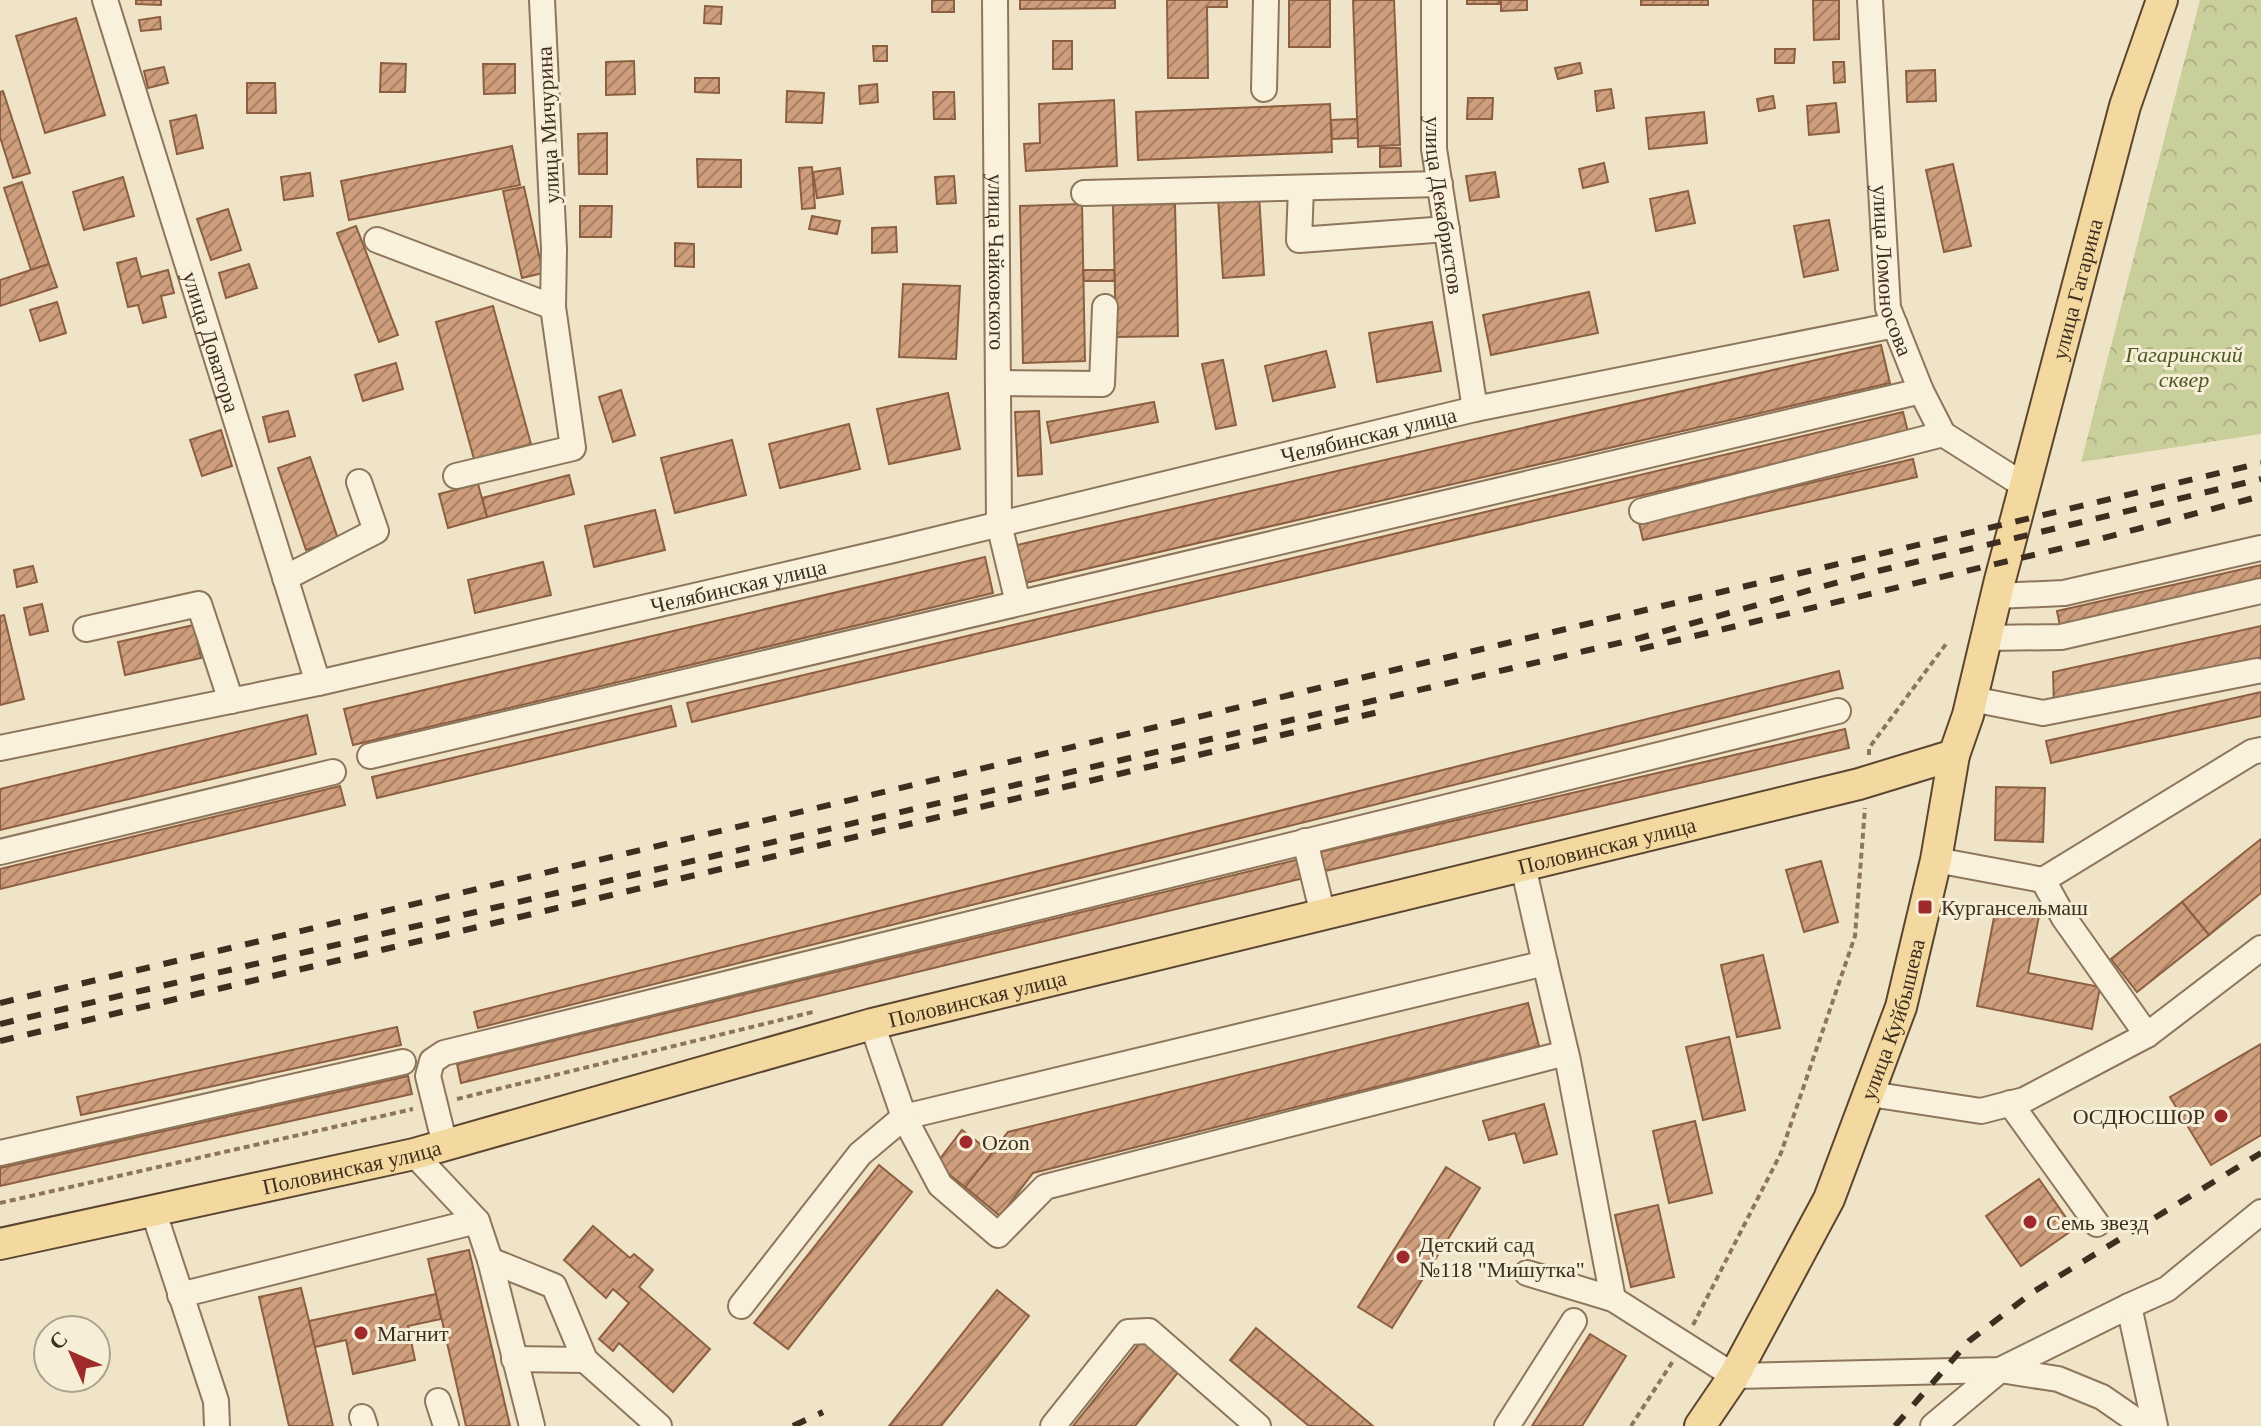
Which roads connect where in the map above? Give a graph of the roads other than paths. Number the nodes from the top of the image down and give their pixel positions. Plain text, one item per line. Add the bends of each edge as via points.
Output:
1 (105, 0) edge
2 (542, 0) edge
3 (995, 0) edge
4 (1266, 0) edge
5 (1434, 0) edge
6 (1870, 0) edge
7 (2162, 0) edge
8 (1264, 89) dead end
9 (1440, 184) junction
10 (1301, 188) junction
11 (1084, 193) dead end
12 (1447, 229) junction
13 (377, 240) dead end
14 (553, 307) junction
15 (1105, 307) dead end
16 (1895, 325) junction
17 (998, 383) junction
18 (1921, 391) junction
19 (1475, 409) junction
20 (1943, 434) junction
21 (456, 476) dead end
22 (359, 482) dead end
23 (2025, 486) junction
24 (1642, 511) dead end
25 (999, 524) junction
26 (2261, 548) edge
27 (285, 578) junction
28 (1998, 588) junction
29 (2261, 591) edge
30 (1018, 603) junction
31 (86, 629) dead end
32 (1986, 638) junction
33 (2257, 671) dead end
34 (318, 683) junction
35 (1972, 699) junction
36 (231, 701) junction
37 (1838, 711) dead end
38 (0, 748) edge
39 (2261, 750) edge
40 (1954, 755) junction
41 (370, 756) dead end
42 (333, 772) dead end
43 (1305, 841) junction
44 (0, 852) edge
45 (1936, 860) junction
46 (1523, 866) junction
47 (2043, 880) junction
48 (1323, 915) junction
49 (2258, 954) edge
50 (1545, 963) junction
51 (872, 1024) junction
52 (2147, 1035) junction
53 (1566, 1053) junction
54 (403, 1062) dead end
55 (1870, 1094) junction
56 (2010, 1103) junction
57 (904, 1117) junction
58 (445, 1145) junction
59 (0, 1153) edge
60 (414, 1154) junction
61 (153, 1210) junction
62 (2261, 1212) edge
63 (477, 1221) junction
64 (2097, 1224) dead end
65 (0, 1244) edge
66 (490, 1260) junction
67 (1527, 1273) dead end
68 (180, 1295) junction
69 (1613, 1299) junction
70 (741, 1306) dead end
71 (2129, 1306) junction
72 (1574, 1321) dead end
73 (514, 1359) junction
74 (585, 1360) junction
75 (2000, 1370) junction
76 (1734, 1376) junction
77 (438, 1401) dead end
78 (217, 1426) edge
79 (446, 1426) edge
80 (532, 1426) edge
81 (659, 1426) edge
82 (1053, 1426) edge
83 (1258, 1426) edge
84 (1507, 1426) edge
85 (1700, 1426) edge
86 (1933, 1426) edge
87 (2144, 1426) edge
88 (2155, 1426) edge

1 - 27 street, улица Доватора
2 - 14 street, улица Мичурина
3 - 17 street, улица Чайковского
4 - 8 street
5 - 9 street, улица Декабристов via 1434,149
6 - 16 street, улица Ломоносова via 1888,308
7 - 23 main road, улица Гагарина via 2125,106
9 - 10 street
9 - 12 street, улица Декабристов
10 - 11 street
10 - 12 street via 1299,240
12 - 19 street, улица Декабристов
13 - 14 street
14 - 21 street, улица Мичурина via 573,448
15 - 17 street via 1102,384
16 - 18 street, улица Ломоносова
16 - 19 street, Челябинская улица
17 - 25 street, улица Чайковского
18 - 20 street, улица Ломоносова
18 - 30 street
19 - 25 street, Челябинская улица
20 - 23 street
20 - 24 street
22 - 27 street via 376,531
23 - 28 main road, улица Гагарина
25 - 30 street, улица Чайковского
25 - 34 street, Челябинская улица
26 - 28 street via 2064,593
27 - 34 street, улица Доватора
28 - 32 main road, улица Куйбышева
29 - 32 street via 2061,637
30 - 41 street
31 - 36 street via 199,604
32 - 35 main road, улица Куйбышева
33 - 35 street via 2043,713
34 - 36 street, Челябинская улица
35 - 40 main road, улица Куйбышева
36 - 38 street, Челябинская улица
37 - 43 street
39 - 47 street
40 - 45 main road, улица Куйбышева
40 - 46 main road, Половинская улица via 1867,782
42 - 44 street
43 - 48 street
43 - 58 street via 444,1053 432,1061 428,1076
45 - 47 street
45 - 55 main road, улица Куйбышева via 1901,1007
46 - 48 main road, Половинская улица
46 - 50 street
47 - 52 street
48 - 51 main road, Половинская улица
49 - 52 street
50 - 53 street
50 - 57 street
51 - 57 street
51 - 58 main road, Половинская улица
52 - 56 street
53 - 57 street via 1045,1187 998,1235 940,1185
53 - 69 street
54 - 59 street
55 - 56 street via 1981,1111
55 - 76 main road, улица Куйбышева via 1829,1199
56 - 64 street
57 - 70 street via 860,1154
58 - 60 main road, Половинская улица
60 - 61 main road, Половинская улица
60 - 63 street
61 - 65 main road, Половинская улица
61 - 68 street
62 - 71 street via 2167,1289
63 - 66 street
63 - 68 street
66 - 73 street
66 - 74 street via 554,1286
67 - 69 street
68 - 78 street via 216,1401
69 - 76 street
71 - 75 street
71 - 88 street
72 - 84 street
73 - 74 street
73 - 80 street
74 - 81 street
75 - 76 street
75 - 86 street
75 - 87 street via 2058,1379 2102,1397
76 - 85 main road, улица Куйбышева
77 - 79 street
82 - 83 street via 1128,1332 1149,1331

